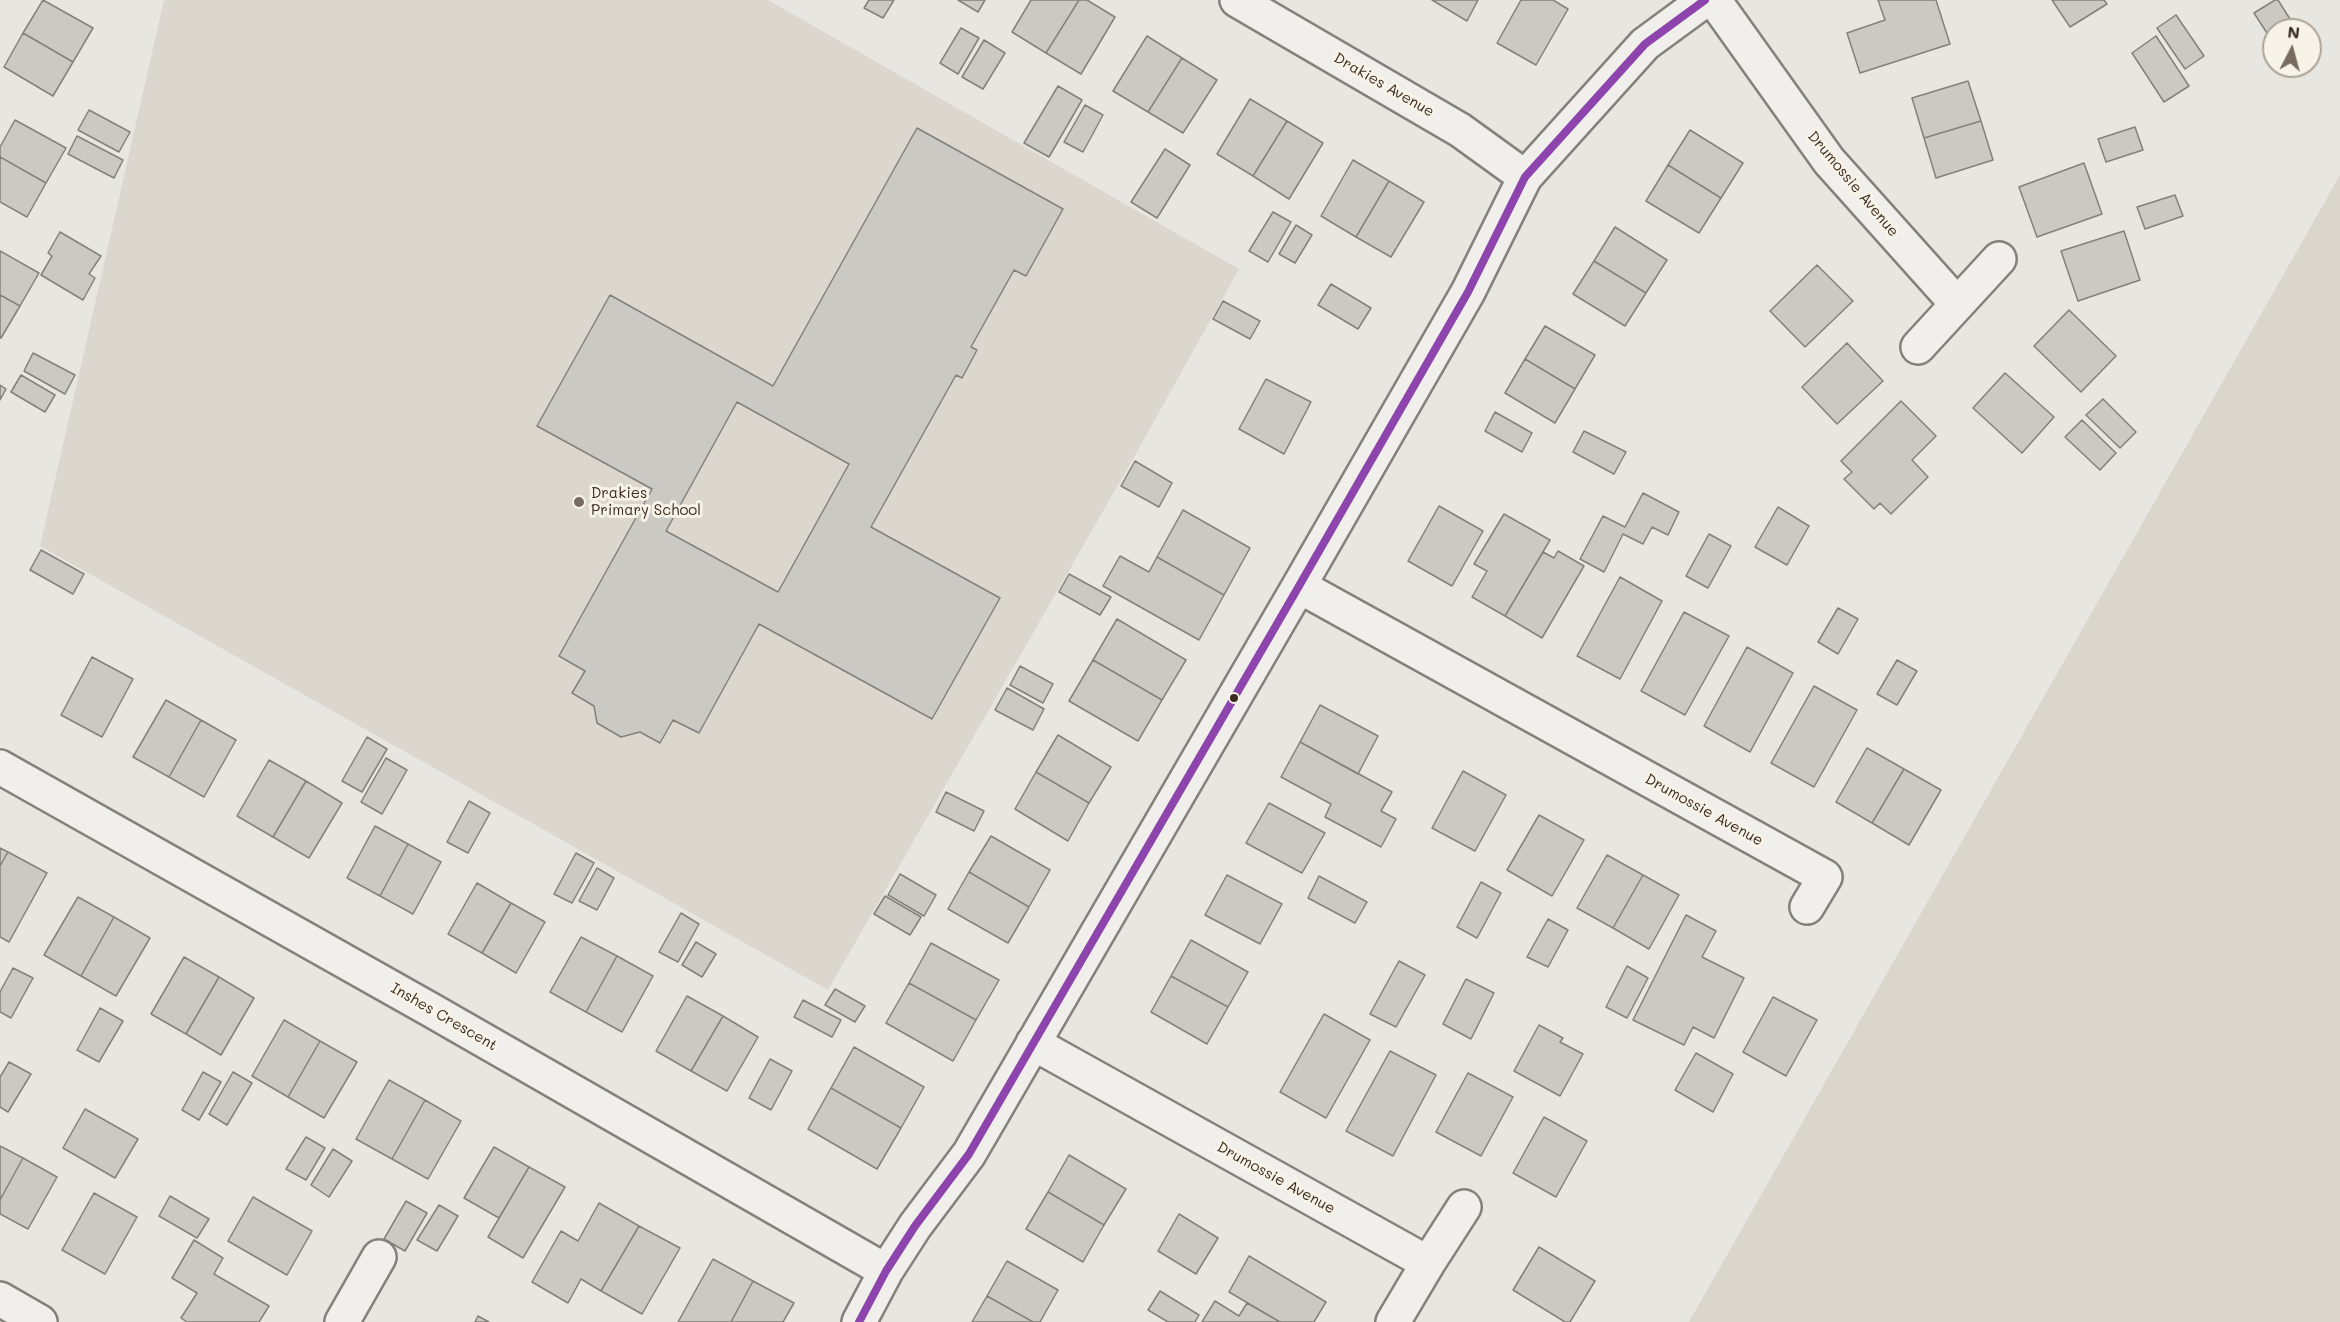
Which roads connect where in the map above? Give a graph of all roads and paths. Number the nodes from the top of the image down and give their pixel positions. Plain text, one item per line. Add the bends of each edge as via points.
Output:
1 (1237, 0) edge
2 (1705, 0) edge
3 (1714, 0) edge
4 (1525, 177) junction
5 (2000, 259) dead end
6 (1957, 304) junction
7 (1918, 347) dead end
8 (1299, 586) junction
9 (0, 767) edge
10 (1807, 907) dead end
11 (1033, 1042) junction
12 (1464, 1208) dead end
13 (379, 1257) dead end
14 (1428, 1263) junction
15 (886, 1271) junction
16 (0, 1299) edge
17 (353, 1318) edge
18 (40, 1322) edge
19 (859, 1322) edge
20 (1393, 1322) edge

1 - 4 street, Drakies Avenue via 1460,130
2 - 4 street via 1646,44
3 - 6 street, Drumossie Avenue via 1829,161
4 - 8 street via 1468,292
5 - 6 street
6 - 7 street
8 - 10 street, Drumossie Avenue via 1825,877
8 - 11 street
9 - 15 street, Inshes Crescent
11 - 14 street, Drumossie Avenue
11 - 15 street via 969,1154
12 - 14 street
13 - 17 street
14 - 20 street
15 - 19 street
16 - 18 street

